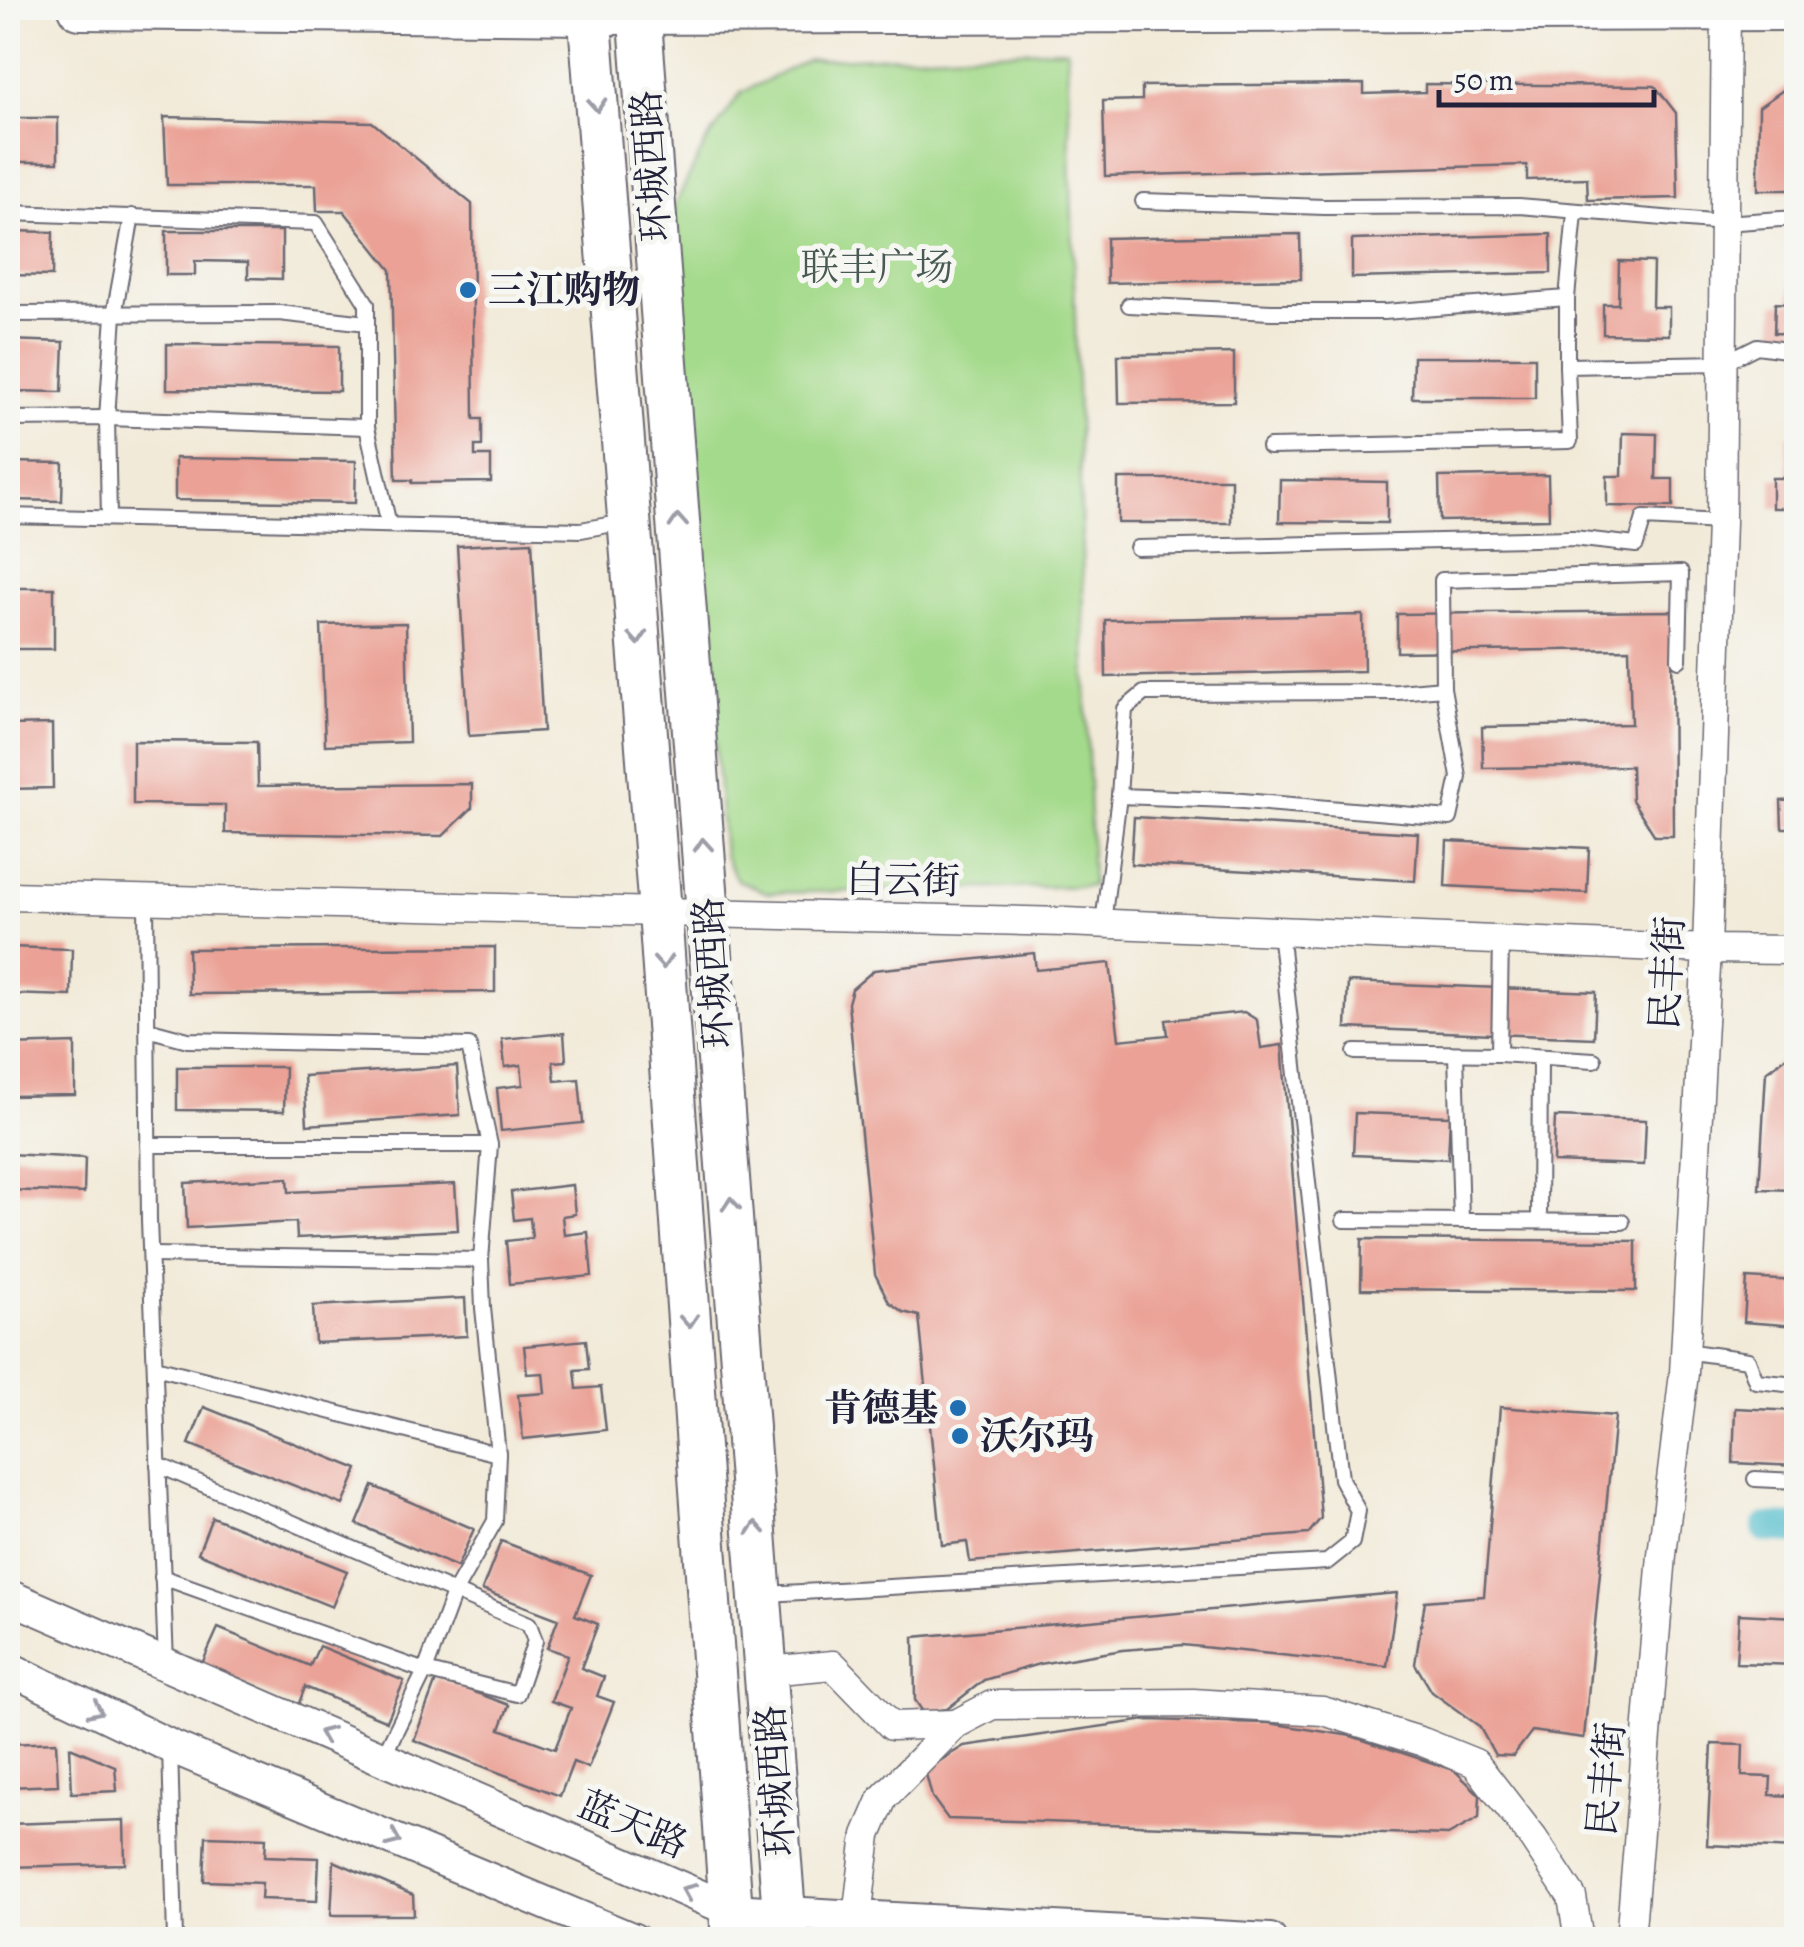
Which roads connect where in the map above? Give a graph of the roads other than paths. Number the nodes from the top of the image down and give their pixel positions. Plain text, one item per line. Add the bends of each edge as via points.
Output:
1 (80, 8) edge
2 (1726, 9) edge
3 (1796, 9) edge
4 (590, 10) edge
5 (639, 10) edge
6 (1143, 200) dead end
7 (1574, 212) junction
8 (8, 214) edge
9 (132, 216) junction
10 (1796, 218) edge
11 (1724, 223) junction
12 (1567, 298) junction
13 (1128, 305) dead end
14 (8, 314) edge
15 (114, 315) junction
16 (367, 323) junction
17 (1796, 355) edge
18 (1722, 363) junction
19 (1567, 366) junction
20 (106, 418) junction
21 (8, 419) edge
22 (367, 427) junction
23 (1269, 447) dead end
24 (8, 516) edge
25 (109, 518) junction
26 (630, 521) junction
27 (1721, 522) junction
28 (389, 525) junction
29 (1137, 548) dead end
30 (1679, 660) dead end
31 (1443, 688) junction
32 (1120, 796) junction
33 (8, 896) edge
34 (146, 900) junction
35 (660, 912) junction
36 (708, 914) junction
37 (1103, 924) junction
38 (1280, 931) junction
39 (1501, 938) junction
40 (1706, 949) junction
41 (1796, 950) edge
42 (146, 1030) junction
43 (1354, 1052) dead end
44 (1456, 1054) junction
45 (1499, 1054) junction
46 (1540, 1058) junction
47 (1594, 1060) dead end
48 (148, 1145) junction
49 (490, 1146) junction
50 (1539, 1219) junction
51 (1344, 1220) dead end
52 (1461, 1220) junction
53 (1622, 1222) dead end
54 (151, 1255) junction
55 (481, 1260) junction
56 (1685, 1351) junction
57 (154, 1367) junction
58 (1796, 1384) edge
59 (498, 1454) junction
60 (158, 1465) junction
61 (1754, 1479) dead end
62 (1796, 1481) edge
63 (162, 1578) junction
64 (454, 1593) junction
65 (761, 1594) junction
66 (8, 1596) edge
67 (166, 1665) junction
68 (8, 1668) edge
69 (425, 1671) junction
70 (767, 1671) junction
71 (956, 1724) junction
72 (170, 1746) junction
73 (382, 1758) junction
74 (857, 1917) junction
75 (732, 1925) edge
76 (786, 1926) edge
77 (175, 1940) edge
78 (634, 1940) edge
79 (1270, 1940) edge
80 (1579, 1940) edge
81 (1630, 1940) edge

1 - 4 main road
2 - 3 main road
2 - 5 main road
2 - 11 street, 民丰街
4 - 5 main road
4 -> 26 main road, 环城西路
36 -> 5 main road, 环城西路
6 - 7 lane
7 - 11 lane
7 - 12 lane
8 - 9 lane
9 - 15 lane
9 - 16 lane via 316,223 367,304
10 - 11 lane
11 - 18 street, 民丰街
12 - 13 lane via 1384,312
12 - 19 lane
14 - 15 lane
15 - 16 lane via 279,313
15 - 20 lane
16 - 22 lane
17 - 18 lane via 1756,346
18 - 19 lane
18 - 27 street, 民丰街
19 - 23 lane via 1570,441
20 - 21 lane
20 - 22 lane
20 - 25 lane
22 - 28 lane
24 - 25 lane
25 - 28 lane
26 - 28 lane via 581,530
26 -> 35 main road, 环城西路
27 - 29 lane via 1644,518 1636,545 1573,538
27 - 40 street, 民丰街
30 - 31 lane via 1682,573 1442,580
31 - 32 lane via 1144,693 1125,709
31 - 32 lane via 1458,777 1450,818
32 - 37 lane
33 - 34 street, 白云街
34 - 35 street, 白云街
34 - 42 lane
35 - 36 street, 白云街
35 -> 75 main road, 环城西路
36 - 37 street, 白云街
65 -> 36 main road, 环城西路
37 - 38 street, 白云街
38 - 39 street, 白云街
38 - 65 lane via 1341,1479 1358,1511 1352,1542 1327,1562
39 - 40 street, 白云街
39 - 45 lane
40 - 41 street, 白云街
40 - 56 street, 民丰街
42 - 48 lane
42 - 49 lane via 188,1040 469,1046
43 - 44 lane
44 - 45 lane
44 - 52 lane
45 - 46 lane
46 - 47 lane
46 - 50 lane
48 - 49 lane
48 - 54 lane
49 - 55 lane
50 - 52 lane
50 - 53 lane
51 - 52 lane
54 - 55 lane
54 - 57 lane
55 - 59 lane
56 - 58 lane via 1748,1360 1756,1382
56 - 81 street, 民丰街
57 - 59 lane
57 - 60 lane
59 - 64 lane via 494,1521
60 - 63 lane
60 - 64 lane
61 - 62 lane
63 - 67 lane
63 - 69 lane
64 - 69 lane
64 - 69 lane via 529,1624 535,1641 517,1694
65 - 70 main road, 环城西路
66 - 67 street, 蓝天路
73 -> 67 street, 蓝天路
68 -> 72 street
69 - 73 lane
70 - 71 street via 834,1665 892,1726
70 - 76 main road, 环城西路
71 - 74 street via 883,1798 867,1834
71 - 80 street via 992,1705 1193,1703 1323,1711 1423,1742 1474,1763 1572,1897
72 - 77 lane
72 -> 78 street
75 -> 73 street, 蓝天路
74 - 76 street, 蓝天路
74 - 79 street, 蓝天路
75 - 76 street, 蓝天路

